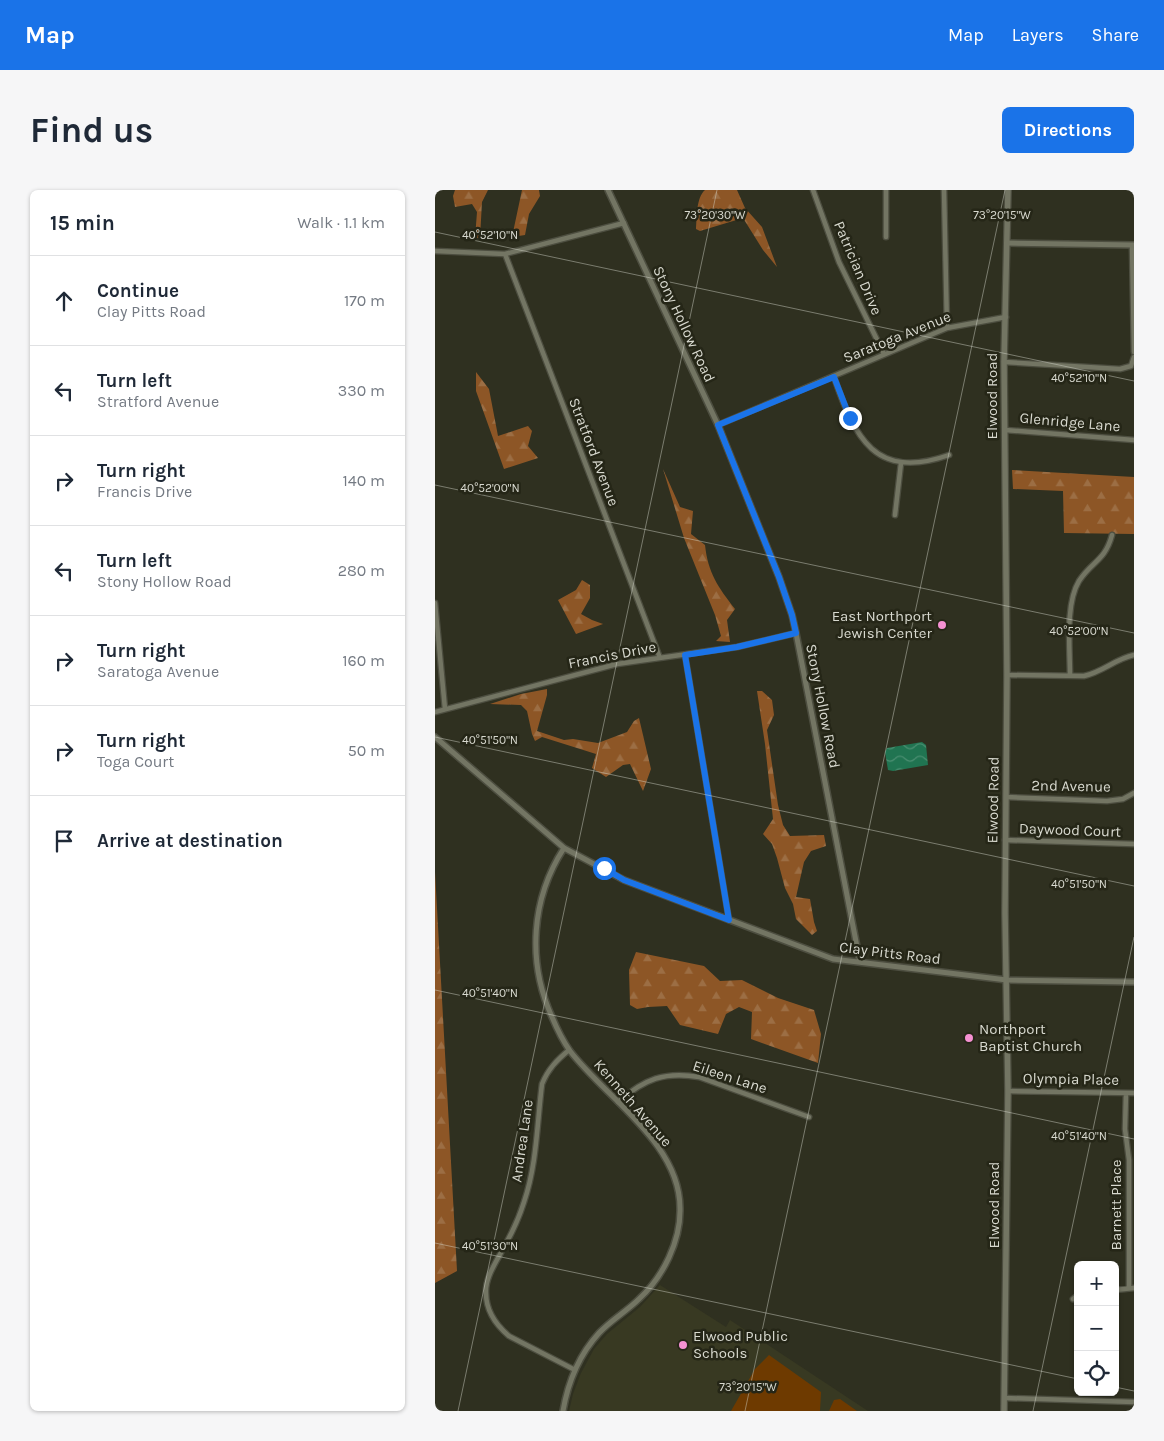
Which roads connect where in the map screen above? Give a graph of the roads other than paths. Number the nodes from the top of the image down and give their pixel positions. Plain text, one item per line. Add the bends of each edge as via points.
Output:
1 (608, 190) edge
2 (813, 190) edge
3 (886, 190) edge
4 (944, 190) edge
5 (1008, 190) edge
6 (624, 223) junction
7 (885, 237) dead end
8 (1007, 243) junction
9 (1133, 245) edge
10 (435, 251) edge
11 (505, 254) junction
12 (1006, 317) junction
13 (947, 328) junction
14 (1134, 352) edge
15 (884, 354) junction
16 (1134, 357) edge
17 (1004, 362) junction
18 (834, 377) junction
19 (718, 425) junction
20 (1005, 430) junction
21 (1134, 440) edge
22 (949, 455) dead end
23 (901, 463) junction
24 (895, 515) dead end
25 (1113, 535) dead end
26 (435, 603) edge
27 (796, 633) junction
28 (685, 655) junction
29 (1134, 655) edge
30 (660, 658) junction
31 (1007, 675) junction
32 (1070, 676) junction
33 (445, 709) junction
34 (435, 712) edge
35 (435, 737) edge
36 (1134, 793) edge
37 (1006, 797) junction
38 (1005, 840) junction
39 (1134, 844) edge
40 (565, 848) junction
41 (729, 920) junction
42 (860, 962) junction
43 (1007, 980) junction
44 (1134, 982) edge
45 (569, 1050) junction
46 (1008, 1091) junction
47 (1126, 1092) junction
48 (1134, 1093) edge
49 (618, 1102) junction
50 (809, 1117) dead end
51 (1131, 1288) edge
52 (575, 1370) junction
53 (1005, 1398) junction
54 (1134, 1402) edge
55 (563, 1411) edge
56 (1004, 1411) edge

1 - 6 street, Stony Hollow Road
2 - 15 street, Patrician Drive via 839,262
3 - 7 street
4 - 13 street
5 - 8 main road, Elwood Road
6 - 11 street
6 - 19 street, Stony Hollow Road
8 - 9 street
8 - 12 main road, Elwood Road
9 - 14 street
10 - 11 street
11 - 30 street, Stratford Avenue
12 - 13 street, Saratoga Avenue
12 - 17 main road, Elwood Road
13 - 15 street, Saratoga Avenue
15 - 18 street, Saratoga Avenue
16 - 17 street via 1131,366 1120,369
17 - 20 main road, Elwood Road
18 - 19 street, Saratoga Avenue
18 - 23 street via 857,434 875,452
19 - 27 street, Stony Hollow Road via 779,577
20 - 21 street, Glenridge Lane
20 - 31 main road, Elwood Road
22 - 23 street
23 - 24 street
25 - 32 street via 1109,548 1080,580 1074,593
26 - 33 street
27 - 28 street, Francis Drive
27 - 42 street, Stony Hollow Road
28 - 30 street, Francis Drive
28 - 41 street
29 - 32 street via 1095,674
30 - 33 street, Francis Drive via 617,664
31 - 32 street
31 - 37 main road, Elwood Road
33 - 34 street, Francis Drive
35 - 40 street, Clay Pitts Road
36 - 37 street, 2nd Avenue via 1123,799 1107,801
37 - 38 main road, Elwood Road
38 - 39 street, Daywood Court
38 - 43 main road, Elwood Road
40 - 41 street, Clay Pitts Road via 624,880
40 - 45 street, Kenneth Avenue via 542,895 536,954 546,1003
41 - 42 street, Clay Pitts Road via 833,959
42 - 43 street, Clay Pitts Road
43 - 44 street, Clay Pitts Road
43 - 46 main road, Elwood Road
45 - 49 street, Kenneth Avenue
45 - 52 street, Andrea Lane via 553,1065 542,1084 529,1185 518,1218 490,1274 486,1293 494,1321 509,1336
46 - 47 street, Olympia Place
46 - 53 main road, Elwood Road
47 - 48 street, Olympia Place
47 - 51 street, Barnett Place
49 - 50 street, Eileen Lane via 630,1091 656,1078 686,1075
49 - 52 street, Kenneth Avenue via 655,1143 671,1168 679,1194 679,1225 660,1274 640,1299 599,1333
52 - 55 street, Kenneth Avenue
53 - 54 street
53 - 56 main road, Elwood Road

